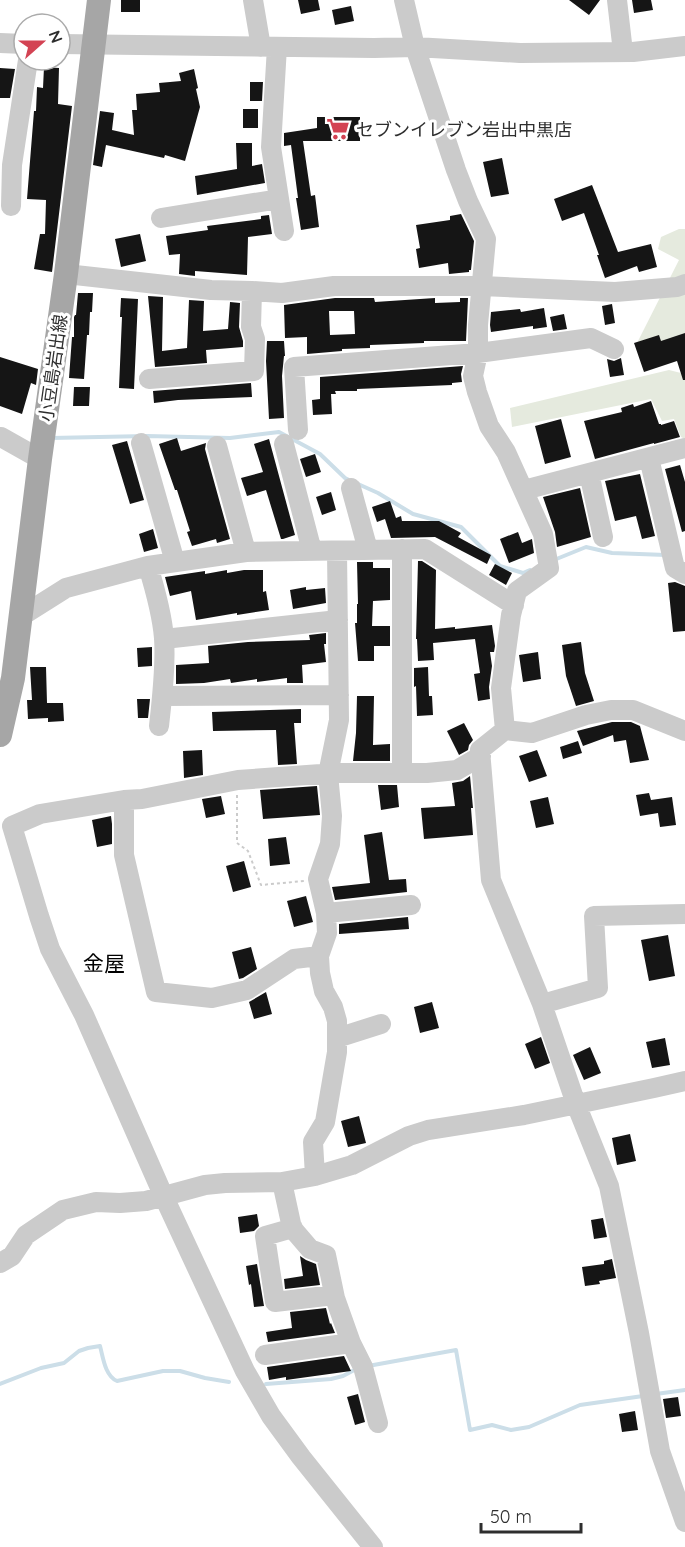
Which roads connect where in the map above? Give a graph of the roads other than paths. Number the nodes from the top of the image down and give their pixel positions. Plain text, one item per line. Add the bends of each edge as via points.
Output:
1 (99, 0) edge
2 (253, 0) edge
3 (404, 0) edge
4 (617, 0) edge
5 (72, 44) edge
6 (93, 44) junction
7 (685, 46) edge
8 (269, 47) junction
9 (415, 47) junction
10 (623, 52) junction
11 (26, 72) edge
12 (279, 199) junction
13 (10, 206) dead end
14 (161, 218) dead end
15 (284, 231) dead end
16 (66, 274) junction
17 (685, 284) edge
18 (482, 286) junction
19 (252, 291) junction
20 (614, 349) dead end
21 (478, 353) junction
22 (149, 379) dead end
23 (298, 430) dead end
24 (0, 438) edge
25 (141, 443) dead end
26 (284, 444) dead end
27 (217, 446) dead end
28 (685, 448) edge
29 (649, 458) junction
30 (40, 459) junction
31 (589, 473) junction
32 (351, 488) dead end
33 (524, 490) junction
34 (603, 537) dead end
35 (402, 549) junction
36 (312, 550) junction
37 (368, 550) junction
38 (337, 551) junction
39 (246, 552) junction
40 (175, 562) junction
41 (148, 566) junction
42 (685, 574) edge
43 (514, 604) junction
44 (20, 616) junction
45 (338, 620) junction
46 (164, 639) junction
47 (6, 678) edge
48 (339, 695) junction
49 (162, 696) junction
50 (159, 726) dead end
51 (505, 730) junction
52 (685, 731) edge
53 (0, 735) edge
54 (481, 756) junction
55 (402, 773) junction
56 (328, 774) junction
57 (124, 800) junction
58 (6, 823) edge
59 (411, 905) dead end
60 (326, 913) junction
61 (685, 914) edge
62 (319, 956) junction
63 (542, 1004) junction
64 (381, 1024) dead end
65 (337, 1038) junction
66 (685, 1081) edge
67 (576, 1104) junction
68 (315, 1176) junction
69 (282, 1182) junction
70 (164, 1197) junction
71 (292, 1228) junction
72 (0, 1263) edge
73 (334, 1296) junction
74 (351, 1343) junction
75 (265, 1355) dead end
76 (378, 1423) dead end
77 (685, 1522) edge
78 (373, 1547) edge

1 - 6 main road, 小豆島岩出線
2 - 8 street
3 - 9 street
4 - 10 street
5 - 6 street
6 - 8 street
6 - 16 main road, 小豆島岩出線
7 - 10 street
8 - 9 street
8 - 12 street via 271,147
9 - 10 street via 520,53
9 - 18 street via 456,170 486,238
11 - 13 street
12 - 14 street
12 - 15 street
16 - 19 street
16 - 30 main road, 小豆島岩出線
17 - 18 street via 615,292
18 - 19 street via 334,286 282,293
18 - 21 street
19 - 22 street via 254,371
20 - 21 street via 591,339
21 - 23 street via 294,367
21 - 33 street via 473,376 477,392 489,426 507,452
24 - 30 street
25 - 40 street
26 - 36 street
27 - 39 street
28 - 29 street
29 - 31 street
29 - 42 street via 675,568
30 - 44 main road, 小豆島岩出線
31 - 33 street
31 - 34 street
32 - 37 street
33 - 43 street via 543,534 549,568 517,591
35 - 37 street
35 - 43 street via 425,549
35 - 55 street
36 - 38 street
36 - 39 street
37 - 38 street
38 - 45 street
39 - 40 street
40 - 41 street
41 - 44 street via 66,588
41 - 46 street
43 - 51 street via 501,688
44 - 47 main road, 小豆島岩出線
45 - 46 street
45 - 48 street
46 - 49 street
47 - 53 main road, 小豆島岩出線
48 - 49 street
48 - 56 street via 339,720
49 - 50 street
51 - 52 street via 532,733 611,710 633,710
51 - 54 street via 480,750
54 - 55 street via 457,770
54 - 63 street via 491,880
55 - 56 street
56 - 57 street via 238,780
56 - 60 street via 330,844 318,879
57 - 58 street
57 - 62 street via 124,855 156,992 212,998 247,990 294,959
58 - 70 street via 24,831 30,844 84,1015
59 - 60 street
60 - 62 street via 327,933
61 - 63 street via 594,916 598,988
62 - 65 street via 324,991 337,1021
63 - 67 street
64 - 65 street
65 - 68 street via 326,1122 313,1142
66 - 67 street
67 - 68 street via 409,1136 352,1165
67 - 77 street via 609,1186 660,1451
68 - 69 street
69 - 70 street via 205,1185
69 - 71 street
70 - 72 street via 96,1202 63,1210 26,1235 12,1256
70 - 78 street via 231,1343 271,1416
71 - 73 street via 310,1250 326,1255
71 - 73 street via 265,1236 274,1302
73 - 74 street
74 - 75 street
74 - 76 street via 363,1367

